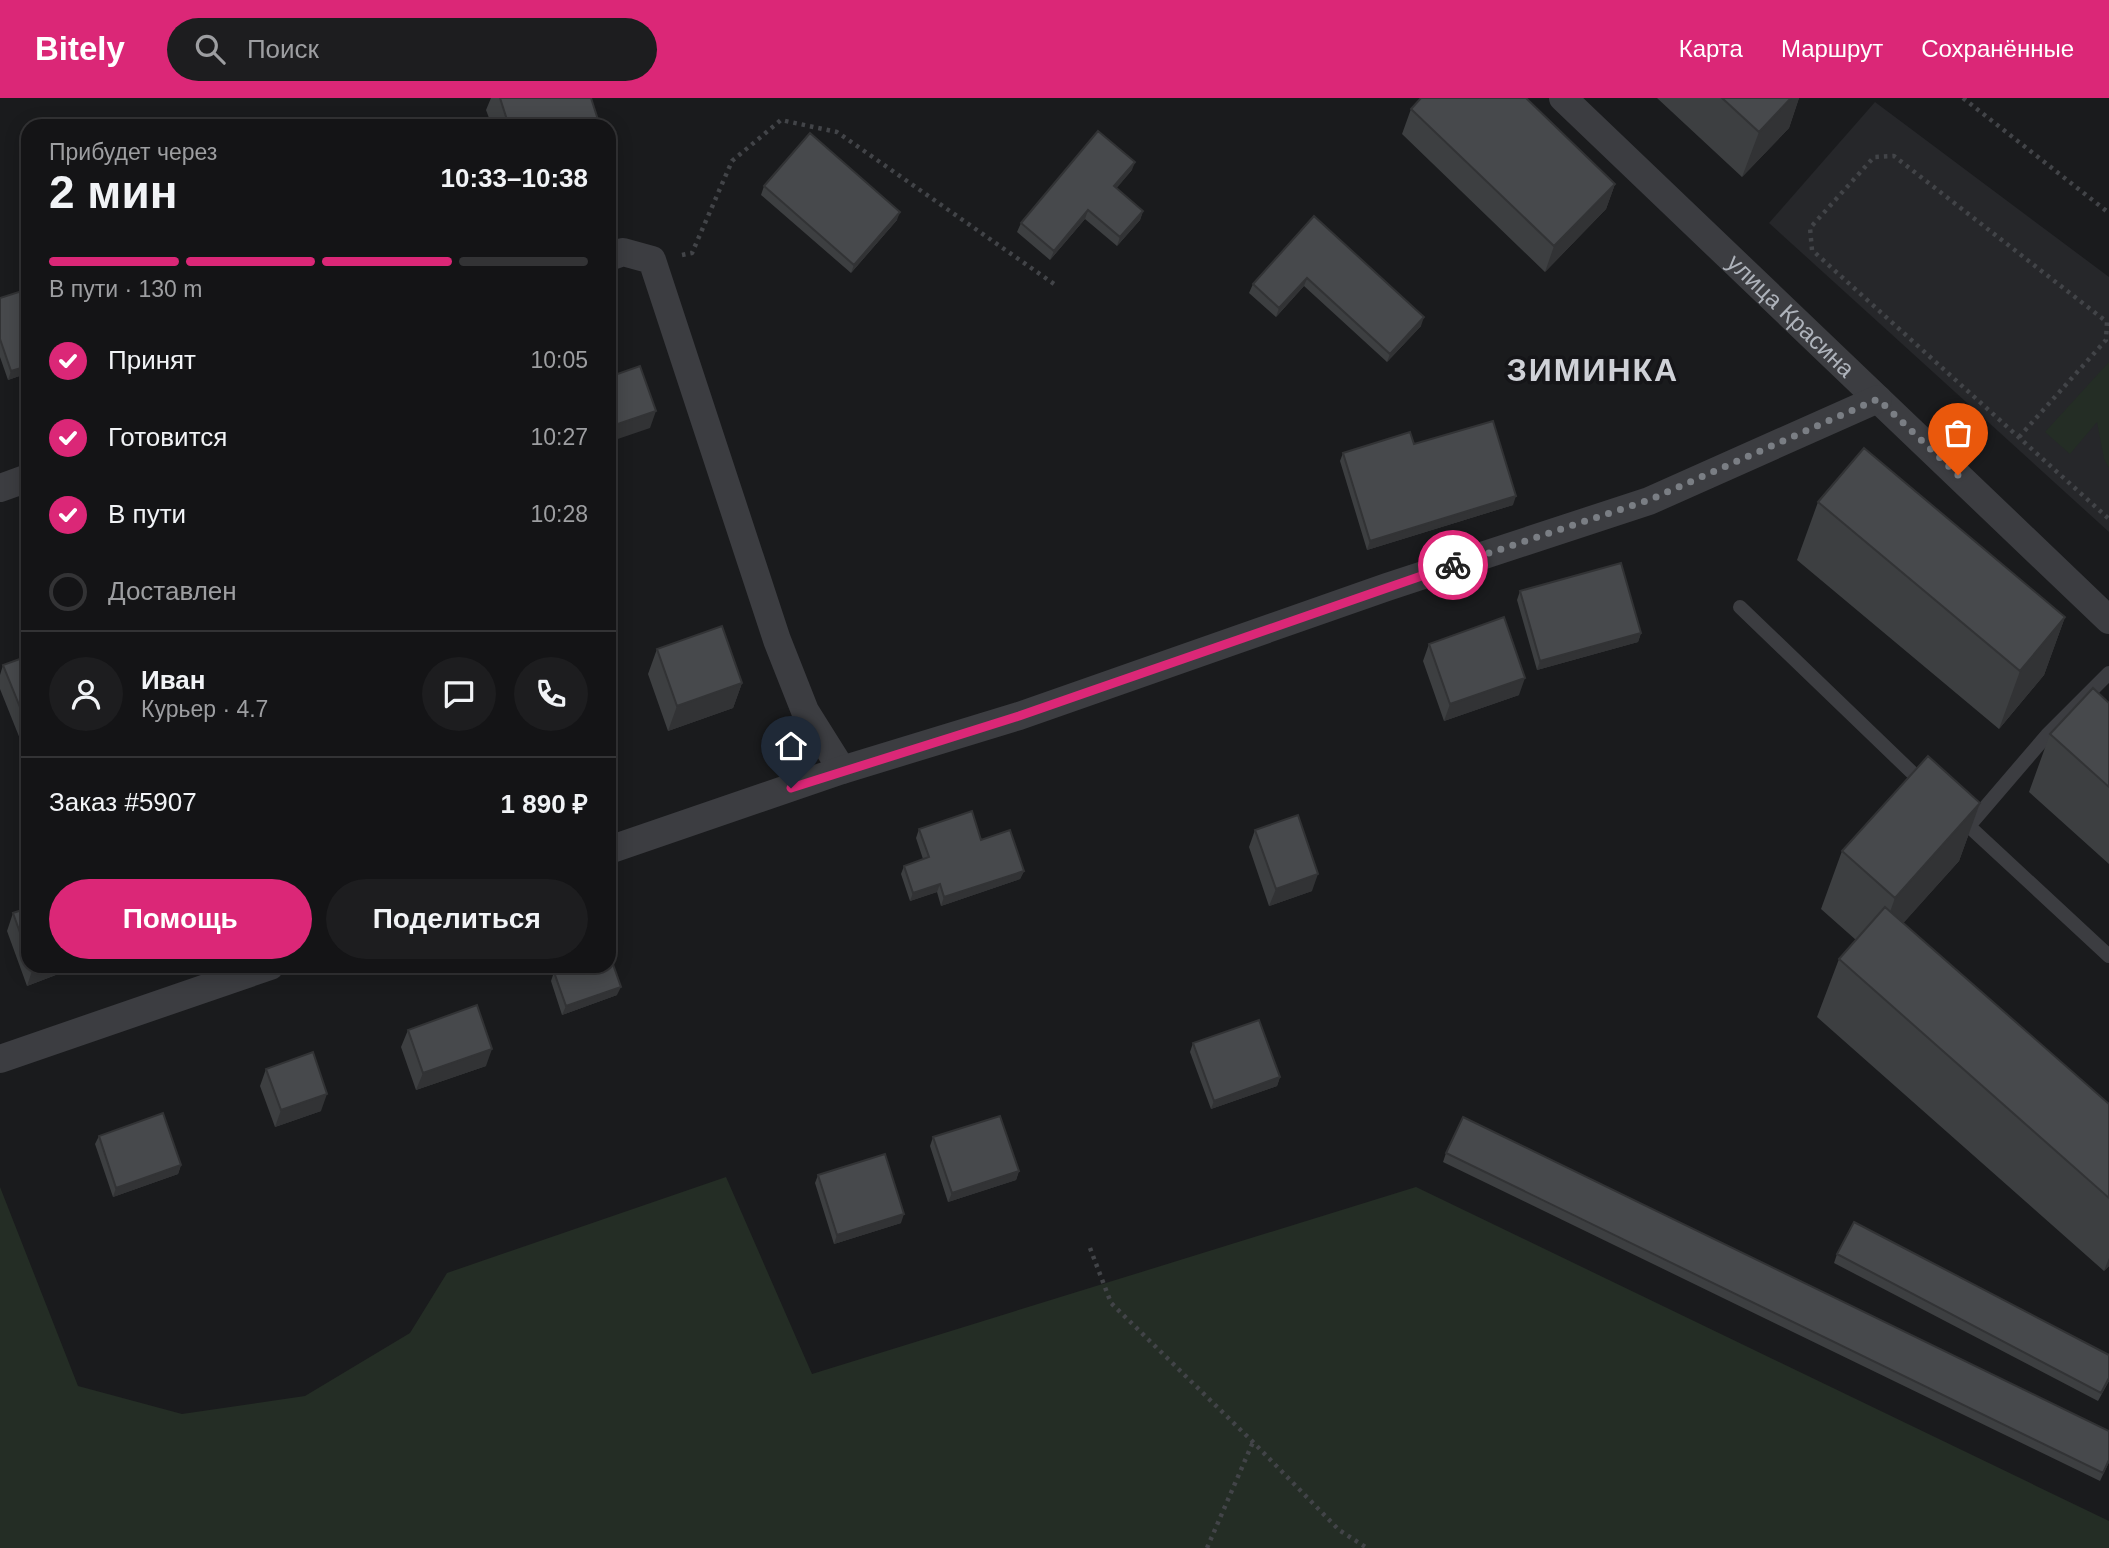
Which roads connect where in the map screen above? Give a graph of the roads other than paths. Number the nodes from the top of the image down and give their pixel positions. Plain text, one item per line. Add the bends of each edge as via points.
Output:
1 (1563, 98) edge
2 (616, 254) edge
3 (1878, 399) junction
4 (21, 480) edge
5 (0, 488) edge
6 (1740, 607) dead end
7 (2109, 620) edge
8 (2109, 673) edge
9 (842, 770) junction
10 (1969, 826) junction
11 (616, 848) edge
12 (2109, 956) edge
13 (250, 973) edge
14 (0, 1059) edge

1 - 3 street, улица Красина
2 - 9 street via 652,260 776,640 805,711
3 - 7 street, улица Красина
3 - 9 street via 1649,500 1019,716
4 - 5 street
6 - 10 lane
8 - 10 lane
9 - 11 street
10 - 12 lane
13 - 14 street

